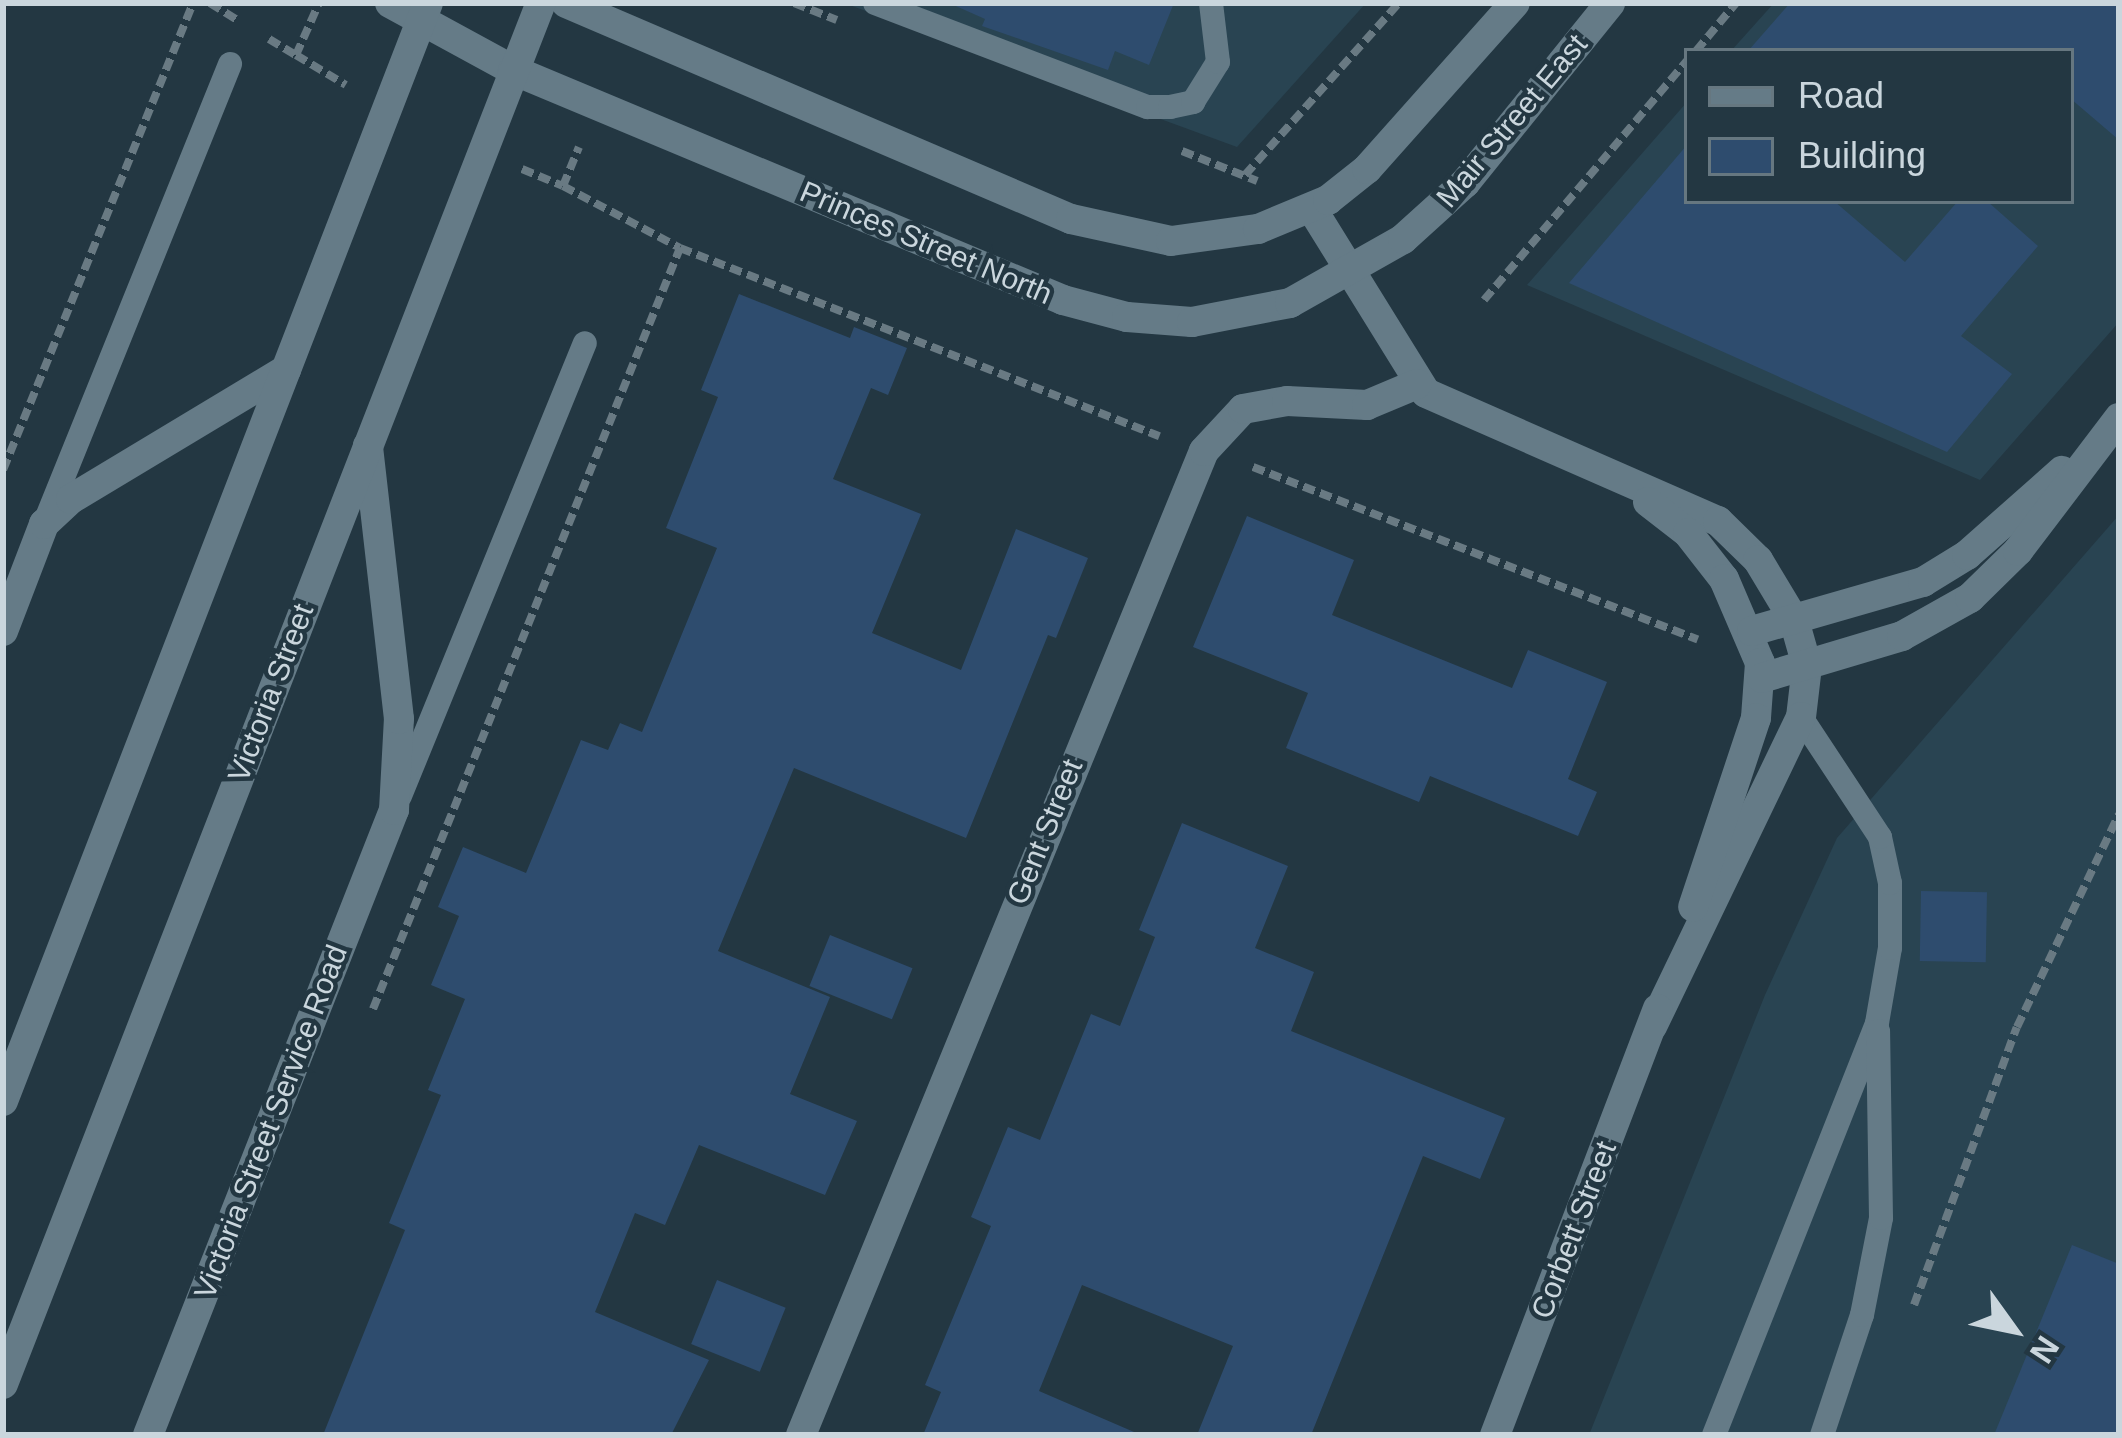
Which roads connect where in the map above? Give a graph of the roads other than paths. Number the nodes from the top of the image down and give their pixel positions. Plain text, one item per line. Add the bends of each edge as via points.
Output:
1 (390, 3) edge
2 (542, 3) edge
3 (566, 3) edge
4 (875, 3) edge
5 (1210, 3) edge
6 (1515, 3) edge
7 (1610, 3) edge
8 (425, 12) edge
9 (230, 64) dead end
10 (514, 70) junction
11 (1312, 209) junction
12 (1350, 274) junction
13 (585, 343) dead end
14 (286, 370) junction
15 (1417, 384) junction
16 (2119, 413) edge
17 (368, 445) junction
18 (1621, 483) junction
19 (44, 524) junction
20 (1794, 620) junction
21 (3, 631) edge
22 (1752, 631) junction
23 (1807, 666) junction
24 (1762, 678) junction
25 (1801, 717) junction
26 (394, 810) junction
27 (1877, 1023) junction
28 (1652, 1026) junction
29 (3, 1101) edge
30 (3, 1384) edge
31 (148, 1435) edge
32 (801, 1435) edge
33 (1495, 1435) edge
34 (1714, 1435) edge
35 (1822, 1435) edge

1 - 8 street, Princes Street North
2 - 10 street, Victoria Street
3 - 11 street via 1110,233 1198,239
4 - 5 lane via 1148,106 1170,107 1192,102 1218,62
6 - 11 street via 1367,169
7 - 12 street, Mair Street East via 1465,183
8 - 10 street, Princes Street North
8 - 14 street
9 - 19 lane
10 - 12 street, Princes Street North via 1096,312 1216,320 1290,304
10 - 17 street, Victoria Street
11 - 12 street
12 - 15 street
13 - 26 lane, Victoria Street Service Road
14 - 19 street via 116,466
14 - 29 street
15 - 18 street via 1469,418
15 - 32 street, Gent Street via 1367,405 1286,401 1243,409 1204,451
16 - 20 street via 2029,502 1940,573 1904,591
16 - 23 street via 2030,537 1970,598 1902,636
17 - 26 street, Victoria Street Service Road via 399,719
17 - 30 street, Victoria Street
18 - 20 street via 1731,530
18 - 22 street via 1688,533
19 - 21 street
20 - 22 street
20 - 23 street, Corbett Street
22 - 24 street, Corbett Street
23 - 24 street
23 - 25 street, Corbett Street
24 - 28 street, Corbett Street via 1756,718
25 - 27 lane via 1886,852 1892,928
25 - 28 street, Corbett Street
26 - 31 street, Victoria Street Service Road
27 - 34 lane
27 - 35 lane via 1881,1218 1862,1315
28 - 33 street, Corbett Street

